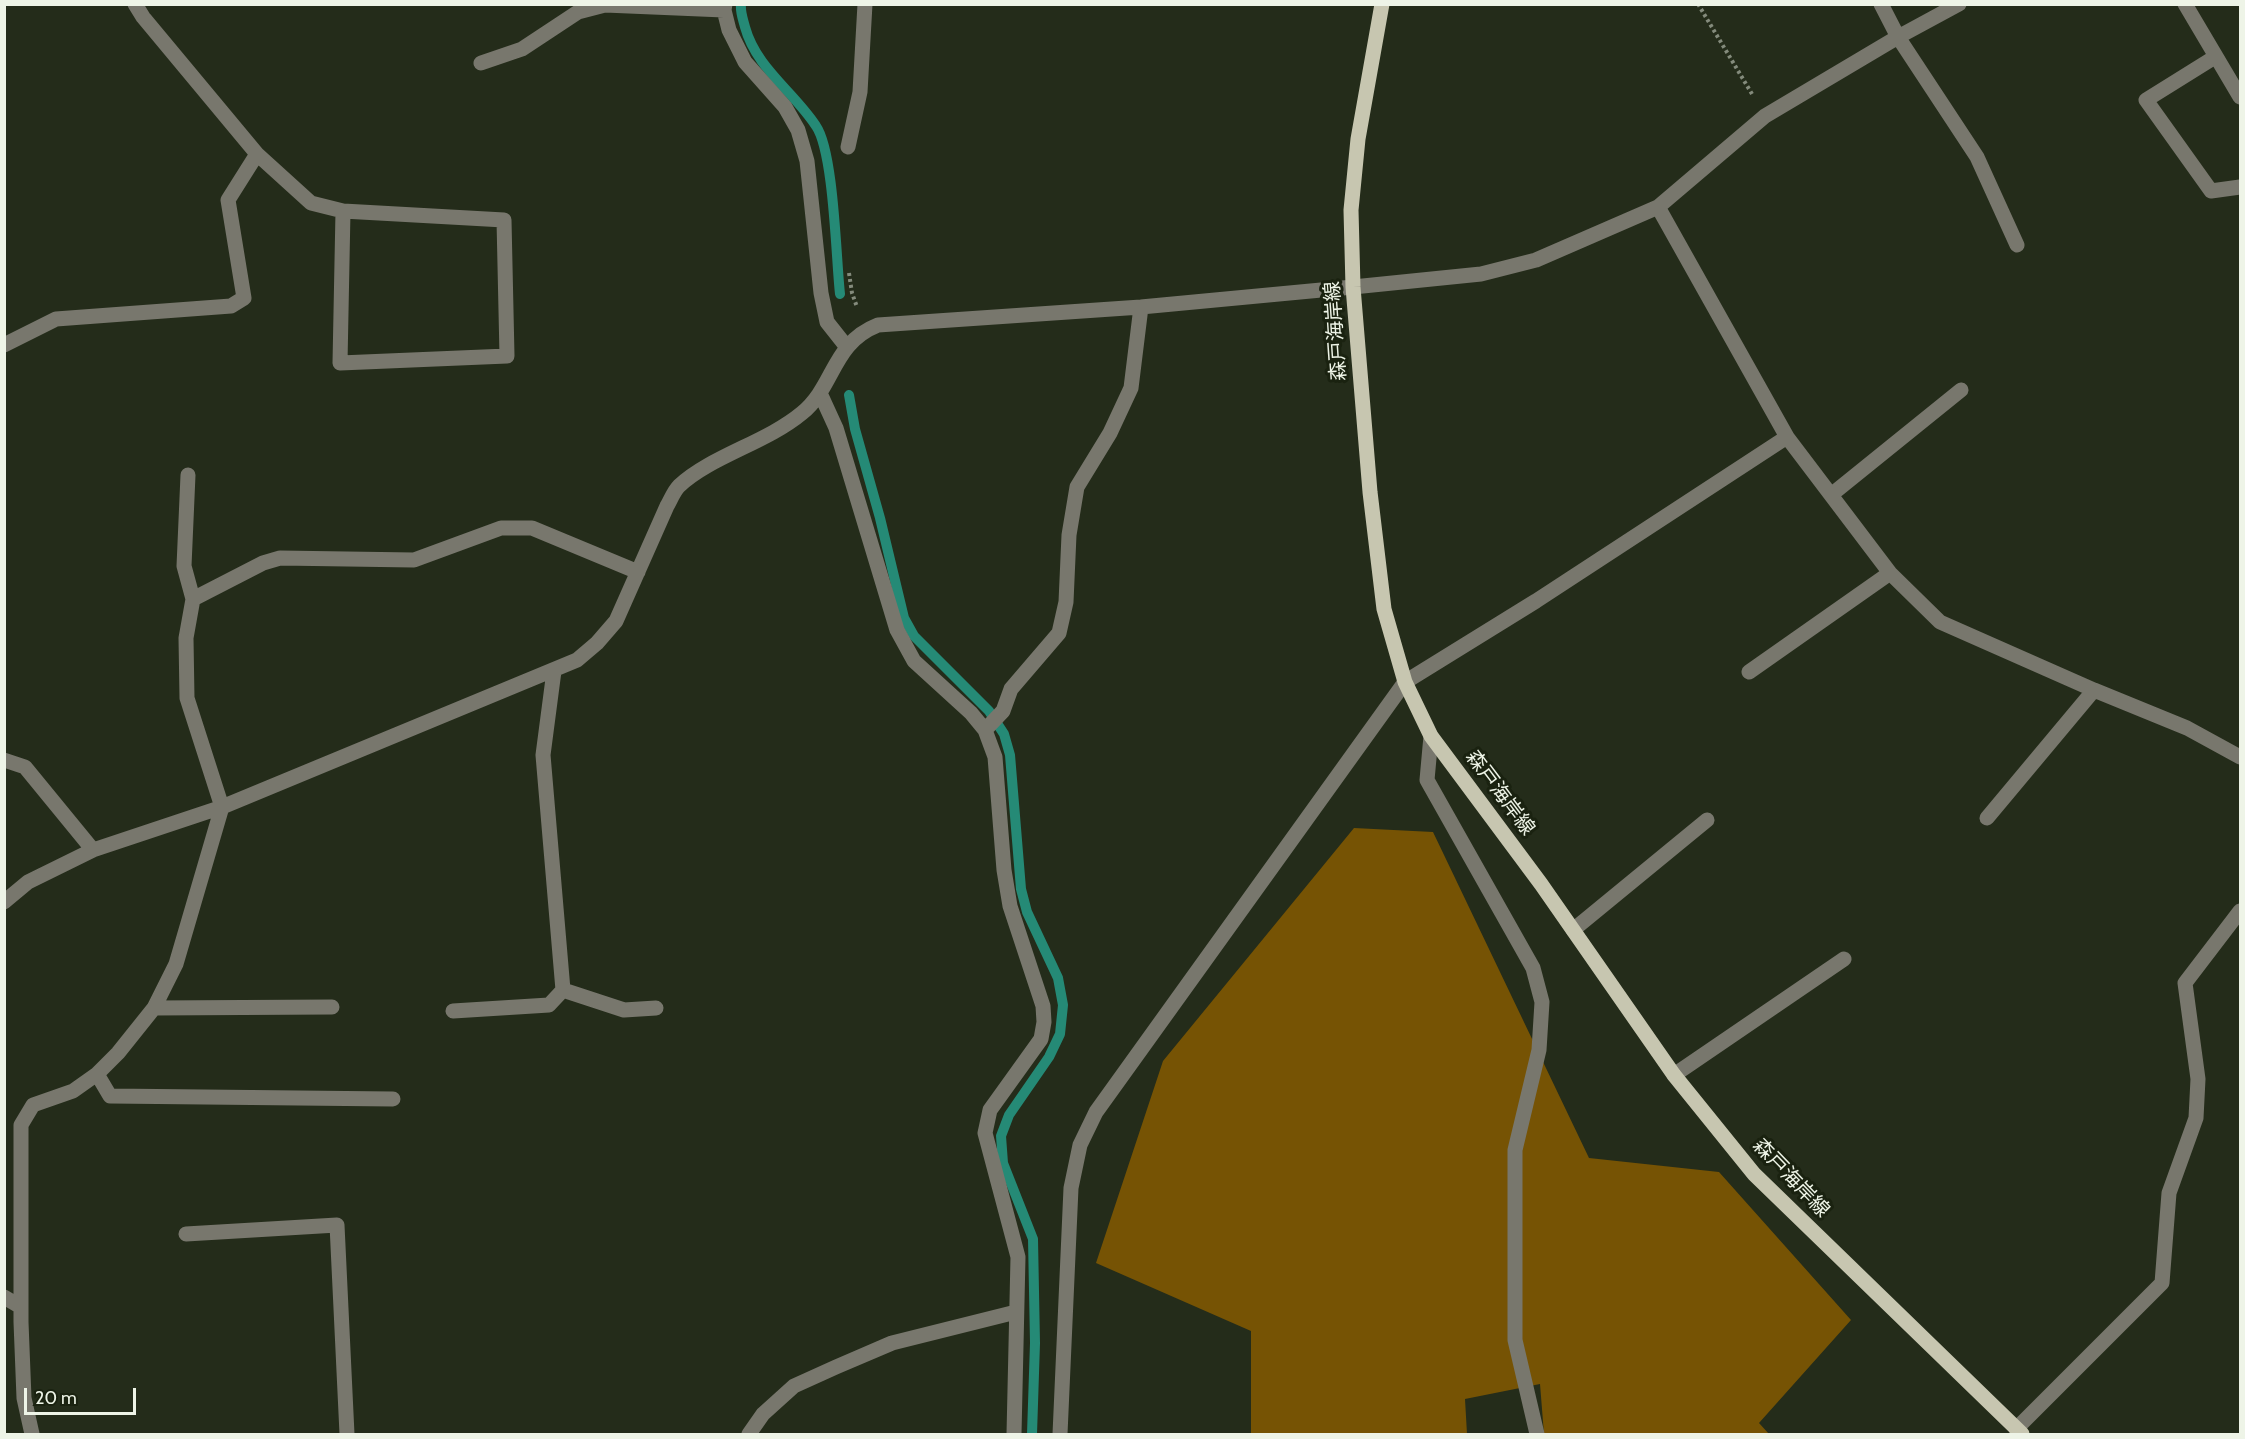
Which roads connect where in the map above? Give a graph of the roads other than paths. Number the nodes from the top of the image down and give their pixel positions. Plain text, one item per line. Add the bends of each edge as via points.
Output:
1 (135, 4) edge
2 (865, 4) edge
3 (1382, 4) edge
4 (1881, 4) edge
5 (1959, 4) edge
6 (2185, 4) edge
7 (725, 7) edge
8 (1898, 37) junction
9 (2215, 57) junction
10 (481, 63) dead end
11 (2241, 97) edge
12 (849, 147) dead end
13 (257, 154) junction
14 (2241, 187) edge
15 (1658, 207) junction
16 (343, 211) junction
17 (2017, 245) dead end
18 (1353, 287) junction
19 (1141, 307) junction
20 (4, 345) edge
21 (846, 346) junction
22 (1961, 390) dead end
23 (820, 393) junction
24 (1787, 437) junction
25 (188, 475) dead end
26 (1831, 495) junction
27 (638, 572) junction
28 (1890, 573) junction
29 (193, 599) junction
30 (554, 671) junction
31 (1749, 672) dead end
32 (1405, 682) junction
33 (2094, 690) junction
34 (988, 727) junction
35 (1431, 736) junction
36 (2241, 758) edge
37 (4, 760) edge
38 (222, 807) junction
39 (1987, 818) dead end
40 (1707, 820) dead end
41 (93, 850) junction
42 (4, 902) edge
43 (2241, 911) edge
44 (1573, 930) junction
45 (1844, 959) dead end
46 (563, 990) junction
47 (332, 1007) dead end
48 (154, 1008) junction
49 (656, 1008) dead end
50 (453, 1011) dead end
51 (97, 1074) junction
52 (1674, 1075) junction
53 (393, 1099) dead end
54 (186, 1234) dead end
55 (4, 1297) edge
56 (21, 1307) junction
57 (1016, 1312) junction
58 (2019, 1432) edge
59 (32, 1434) edge
60 (347, 1434) edge
61 (749, 1434) edge
62 (1014, 1434) edge
63 (1060, 1434) edge
64 (1537, 1434) edge

1 - 13 street
2 - 12 street via 860,92
3 - 18 main road, 森戸海岸線 via 1358,139 1351,210
4 - 8 street
5 - 8 street
6 - 9 street
7 - 10 street via 605,5 578,12 522,49
7 - 21 street via 729,30 745,62 785,107 798,130 807,161 827,322
8 - 15 street via 1765,116
8 - 17 street via 1977,157
9 - 11 street
9 - 14 street via 2146,100 2211,191
13 - 16 street via 311,203
13 - 20 street via 228,200 244,298 231,306 56,319
15 - 18 street via 1536,261 1481,274
15 - 24 street
16 - 16 street via 340,363 507,356 504,220
18 - 19 street
18 - 32 main road, 森戸海岸線 via 1384,609
19 - 21 street via 878,325
19 - 34 street via 1131,388 1110,434 1077,487 1069,535 1066,602 1059,633 1011,689 1003,711
21 - 23 street
22 - 26 street
23 - 27 street via 788,425 695,474 677,488
23 - 34 street via 836,428 897,630 915,661
24 - 26 street
24 - 32 street
25 - 29 street via 184,566
26 - 28 street
27 - 29 street via 532,528 501,528 414,560 280,558
27 - 30 street via 616,621 597,644
28 - 31 street
28 - 33 street via 1940,622
29 - 38 street via 186,638 187,698
30 - 38 street
30 - 46 street via 543,755
32 - 35 main road, 森戸海岸線
32 - 63 street via 1096,1112 1080,1145 1071,1188
33 - 36 street via 2187,728
33 - 39 street
34 - 57 street via 995,757 1010,906 1043,1006 1044,1022 1041,1039 990,1110 985,1133 1018,1257
35 - 44 main road, 森戸海岸線
35 - 64 street via 1427,780 1533,968 1542,1002 1539,1050 1515,1150 1515,1340
37 - 41 street via 25,767
38 - 41 street
38 - 48 street via 176,964
40 - 44 street
41 - 42 street via 28,882
43 - 58 street via 2185,983 2198,1080 2196,1118 2169,1193 2162,1283
44 - 52 main road, 森戸海岸線
45 - 52 street
46 - 49 street via 624,1010
46 - 50 street via 549,1005
47 - 48 street
48 - 51 street
51 - 53 street via 110,1096
51 - 56 street via 73,1091 33,1106 21,1125
52 - 58 main road, 森戸海岸線 via 1755,1174
54 - 60 street via 337,1225
55 - 56 street
56 - 59 street via 24,1398
57 - 61 street via 892,1343 794,1386 763,1414
57 - 62 street

